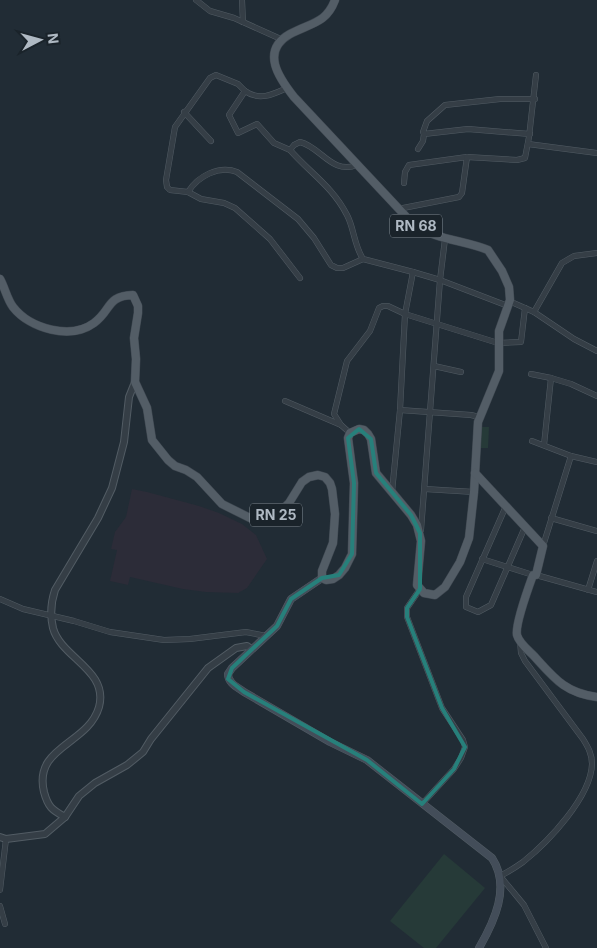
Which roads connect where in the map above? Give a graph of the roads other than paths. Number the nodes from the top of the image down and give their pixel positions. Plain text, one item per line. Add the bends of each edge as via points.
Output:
1 (196, 0) edge
2 (242, 0) edge
3 (335, 0) edge
4 (244, 22) junction
5 (283, 40) junction
6 (536, 74) dead end
7 (286, 88) junction
8 (245, 91) junction
9 (534, 99) junction
10 (184, 112) junction
11 (424, 134) junction
12 (530, 134) junction
13 (211, 141) dead end
14 (528, 144) junction
15 (418, 149) dead end
16 (290, 150) junction
17 (597, 153) edge
18 (467, 157) junction
19 (357, 165) junction
20 (404, 183) dead end
21 (188, 192) junction
22 (397, 209) junction
23 (445, 239) junction
24 (597, 253) edge
25 (362, 259) junction
26 (413, 272) junction
27 (300, 278) dead end
28 (0, 279) edge
29 (440, 280) junction
30 (509, 304) junction
31 (525, 308) junction
32 (534, 312) junction
33 (405, 314) junction
34 (437, 323) junction
35 (498, 343) junction
36 (597, 351) edge
37 (434, 366) junction
38 (461, 372) dead end
39 (531, 374) dead end
40 (551, 378) junction
41 (135, 382) junction
42 (597, 396) edge
43 (285, 401) dead end
44 (400, 410) junction
45 (430, 413) junction
46 (479, 417) junction
47 (341, 425) junction
48 (350, 433) junction
49 (532, 441) dead end
50 (544, 445) junction
51 (571, 456) junction
52 (597, 462) edge
53 (475, 473) junction
54 (424, 489) junction
55 (392, 492) junction
56 (474, 492) junction
57 (506, 506) junction
58 (551, 518) junction
59 (525, 527) junction
60 (597, 531) edge
61 (420, 533) junction
62 (543, 546) junction
63 (482, 559) junction
64 (597, 561) edge
65 (506, 566) junction
66 (534, 575) junction
67 (322, 578) junction
68 (420, 589) junction
69 (588, 590) junction
70 (597, 592) edge
71 (0, 599) edge
72 (51, 616) junction
73 (266, 636) junction
74 (520, 641) junction
75 (252, 649) junction
76 (597, 697) edge
77 (422, 804) junction
78 (65, 817) junction
79 (3, 838) edge
80 (500, 876) junction
81 (0, 890) edge
82 (0, 906) edge
83 (5, 924) dead end
84 (479, 948) edge
85 (546, 948) edge

1 - 4 street via 210,11
2 - 4 street
3 - 5 main road via 324,18
4 - 5 street
5 - 7 main road, RN 68 via 274,62
6 - 9 street
7 - 8 street via 260,97
7 - 19 main road, RN 68
8 - 10 street via 238,84 216,75 210,78
8 - 16 street via 229,115 238,133 257,124 274,143
9 - 11 street via 445,105 427,121
9 - 12 street
10 - 13 street
10 - 21 street via 175,127 166,180 170,190
11 - 12 street via 468,129
11 - 15 street
12 - 14 street
14 - 17 street
14 - 18 street via 525,158 517,160
16 - 19 street via 300,142 336,166 351,168
16 - 25 street via 328,186 346,212
18 - 20 street via 409,165
18 - 22 street via 459,197
19 - 22 main road, RN 68
21 - 25 street via 214,171 228,168 298,219 331,265 343,268
21 - 27 street via 235,208 270,239
22 - 23 main road, RN 68 via 419,228
23 - 29 street
23 - 30 main road, RN 68 via 488,250 509,287
24 - 32 street via 574,256 562,263
25 - 26 street
26 - 29 street
26 - 33 street
28 - 41 main road, RN 25 via 18,312 54,331 85,328 102,316 116,298 133,295 138,306
29 - 30 street
29 - 34 street
30 - 31 street
30 - 35 main road via 500,324
31 - 32 street
31 - 35 street via 521,342
32 - 36 street
33 - 34 street
33 - 44 street
33 - 47 street via 386,306 379,308 370,331 349,356 334,414
34 - 35 street
34 - 37 street
35 - 46 main road via 498,371
37 - 38 street
37 - 45 street
39 - 40 street
40 - 42 street
40 - 50 street
41 - 67 main road, RN 25 via 147,408 152,440 175,466 197,477 222,504 250,518 268,519 289,504 302,482 309,477 318,475 330,482 333,543
41 - 72 street via 129,397 124,442 112,488 55,590
43 - 47 street
44 - 45 street
44 - 55 street
45 - 46 street
45 - 54 street
46 - 53 main road
47 - 48 street
48 - 55 main road via 359,429 368,434 376,473
48 - 67 main road via 354,483 352,554 339,575 333,579
49 - 50 street
50 - 51 street
51 - 52 street
51 - 58 street
53 - 56 main road
53 - 57 main road
54 - 56 street
54 - 61 street
55 - 61 main road via 411,515
56 - 68 main road via 469,538 450,580 435,595
57 - 59 main road
57 - 63 street
58 - 60 street
58 - 62 street
59 - 62 main road
59 - 65 street
61 - 68 main road via 417,578
62 - 66 main road
63 - 65 street
63 - 65 street via 466,596 466,608 478,612 491,605
64 - 69 street
65 - 66 street
66 - 69 street
66 - 74 main road via 517,630
67 - 73 main road via 290,599 277,626
68 - 77 street via 407,608 407,617 442,708 465,747 454,768
69 - 70 street
71 - 72 street
72 - 73 street via 110,632 164,640 246,632
72 - 78 street via 58,638 90,672 100,694 94,719 49,759 44,771 42,783 51,809
73 - 75 main road
74 - 76 main road via 562,686
74 - 80 street via 525,661 584,739 592,764 589,780 568,818 523,862
75 - 77 main road via 229,671 232,683 330,742 367,760
75 - 78 street via 247,646 236,648 208,668 143,752 79,796
77 - 80 main road via 490,856
78 - 79 street via 45,834
79 - 81 street
80 - 84 main road via 496,914
80 - 85 street via 524,905
82 - 83 street

